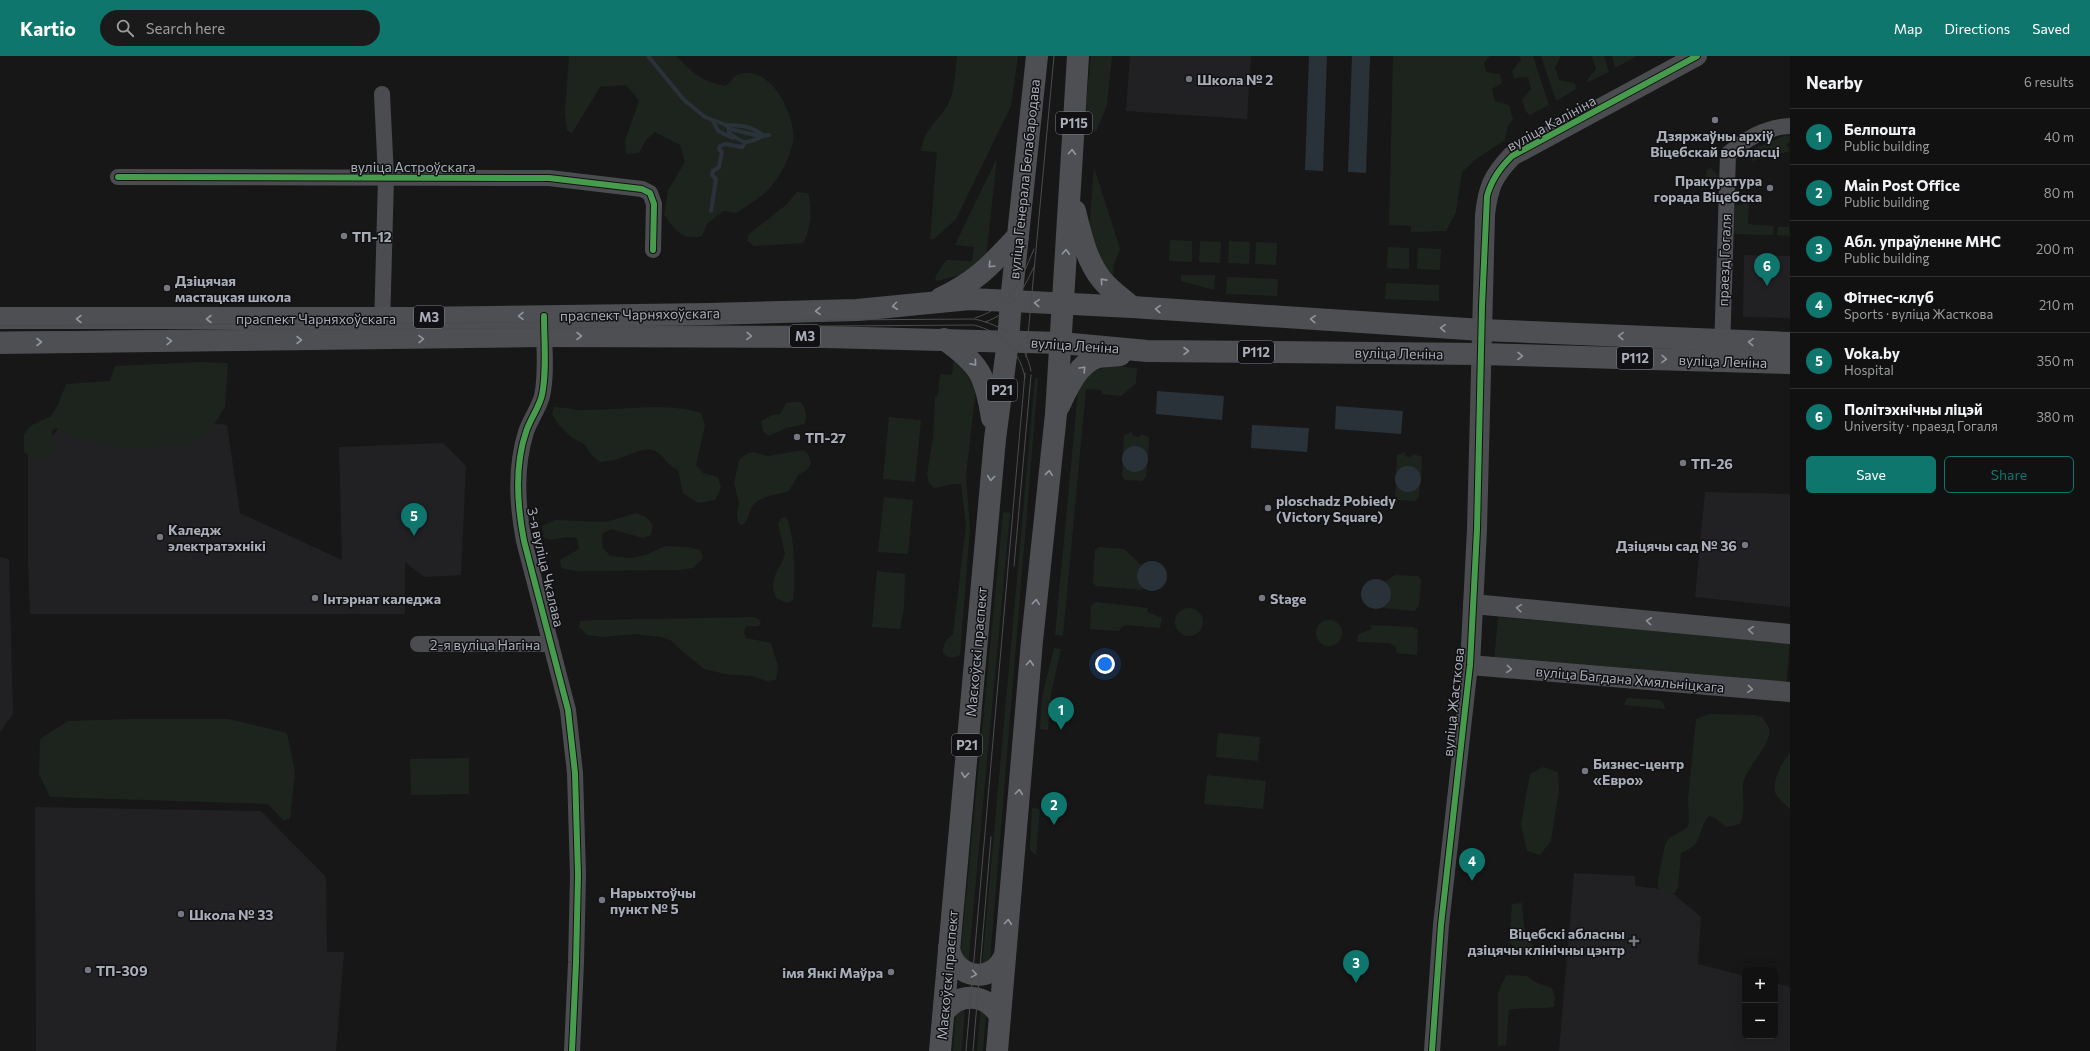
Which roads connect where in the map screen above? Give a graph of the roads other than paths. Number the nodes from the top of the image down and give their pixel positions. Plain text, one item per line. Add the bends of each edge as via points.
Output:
1 (1037, 56) edge
2 (1078, 56) edge
3 (1697, 56) edge
4 (382, 94) dead end
5 (1790, 126) edge
6 (118, 177) dead end
7 (386, 177) junction
8 (1070, 191) junction
9 (1018, 236) junction
10 (654, 250) dead end
11 (1011, 301) junction
12 (932, 302) junction
13 (1063, 304) junction
14 (1132, 307) junction
15 (382, 317) junction
16 (0, 318) edge
17 (544, 326) junction
18 (1482, 330) junction
19 (382, 339) junction
20 (944, 339) junction
21 (1008, 341) junction
22 (0, 343) edge
23 (1061, 343) junction
24 (1790, 343) edge
25 (1722, 350) junction
26 (1147, 351) junction
27 (1481, 354) junction
28 (1790, 363) edge
29 (1056, 414) junction
30 (995, 439) junction
31 (1473, 604) junction
32 (1790, 634) edge
33 (418, 644) dead end
34 (551, 644) junction
35 (1470, 665) junction
36 (1790, 692) edge
37 (949, 948) junction
38 (1005, 955) junction
39 (944, 1012) junction
40 (1000, 1016) junction
41 (572, 1051) edge
42 (940, 1051) edge
43 (997, 1051) edge
44 (1432, 1051) edge

1 - 9 main road, вуліца Генерала Белабародава
8 -> 2 main road, Р115
3 - 18 street, вуліца Калініна via 1512,156 1500,168 1487,196
4 - 7 street
5 - 25 street, праезд Гогаля via 1760,132 1728,154
6 - 7 street, вуліца Астроўскага
7 - 10 street, вуліца Астроўскага via 550,178 642,188 650,193 654,204
7 - 15 street
13 -> 8 main road, Р115
14 -> 8 main road via 1103,281 1089,261
9 - 11 main road, вуліца Генерала Белабародава
9 -> 12 main road via 979,276 963,288
11 - 12 main road, праспект Чарняхоўскага / М3
13 -> 11 main road, праспект Чарняхоўскага / Р112
11 - 21 main road, Маскоўскі праспект / Р21
12 -> 17 main road, праспект Чарняхоўскага / М3 via 858,310
13 - 14 main road, вуліца Леніна / Р112
13 - 23 main road
18 -> 14 main road, вуліца Леніна / Р112
15 -> 16 main road, праспект Чарняхоўскага / М3
17 -> 15 main road, праспект Чарняхоўскага / М3
15 - 19 street
19 -> 17 main road, праспект Чарняхоўскага / М3
17 -> 20 main road, праспект Чарняхоўскага / М3 via 710,336
17 - 34 street, 3-я вуліца Чкалава via 542,396 526,430 519,461 519,513
25 -> 18 main road, вуліца Леніна / Р112
18 - 27 street, вуліца Калініна
22 -> 19 main road, праспект Чарняхоўскага / М3
20 - 21 main road, праспект Чарняхоўскага / М3
20 -> 30 main road via 975,364 985,380
21 - 23 main road, вуліца Леніна / Р112
21 - 30 main road, Маскоўскі праспект / Р21
23 - 26 main road, вуліца Леніна / Р112
23 - 29 main road
24 -> 25 main road, вуліца Леніна / Р112
27 -> 25 main road, вуліца Леніна / Р112
25 - 28 main road, вуліца Леніна / Р112
26 -> 27 main road, вуліца Леніна / Р112
29 -> 26 main road via 1068,387 1084,366 1096,358
27 - 31 street, вуліца Жасткова
38 -> 29 main road via 1032,641
30 -> 37 main road, Маскоўскі праспект / Р21
32 -> 31 street
31 - 35 street, вуліца Жасткова
33 - 34 street, 2-я вуліца Нагіна
34 - 41 street, 3-я вуліца Чкалава via 568,710 575,773 578,875
35 -> 36 street, вуліца Багдана Хмяльніцкага
35 - 44 street, вуліца Жасткова via 1441,925
37 -> 38 main road via 950,955 958,967 976,975 994,970
37 - 39 main road, Маскоўскі праспект / Р21
38 - 40 main road
39 - 40 main road via 948,1006 960,999 974,997 990,1003
39 - 42 main road, Маскоўскі праспект / Р21
40 - 43 main road

